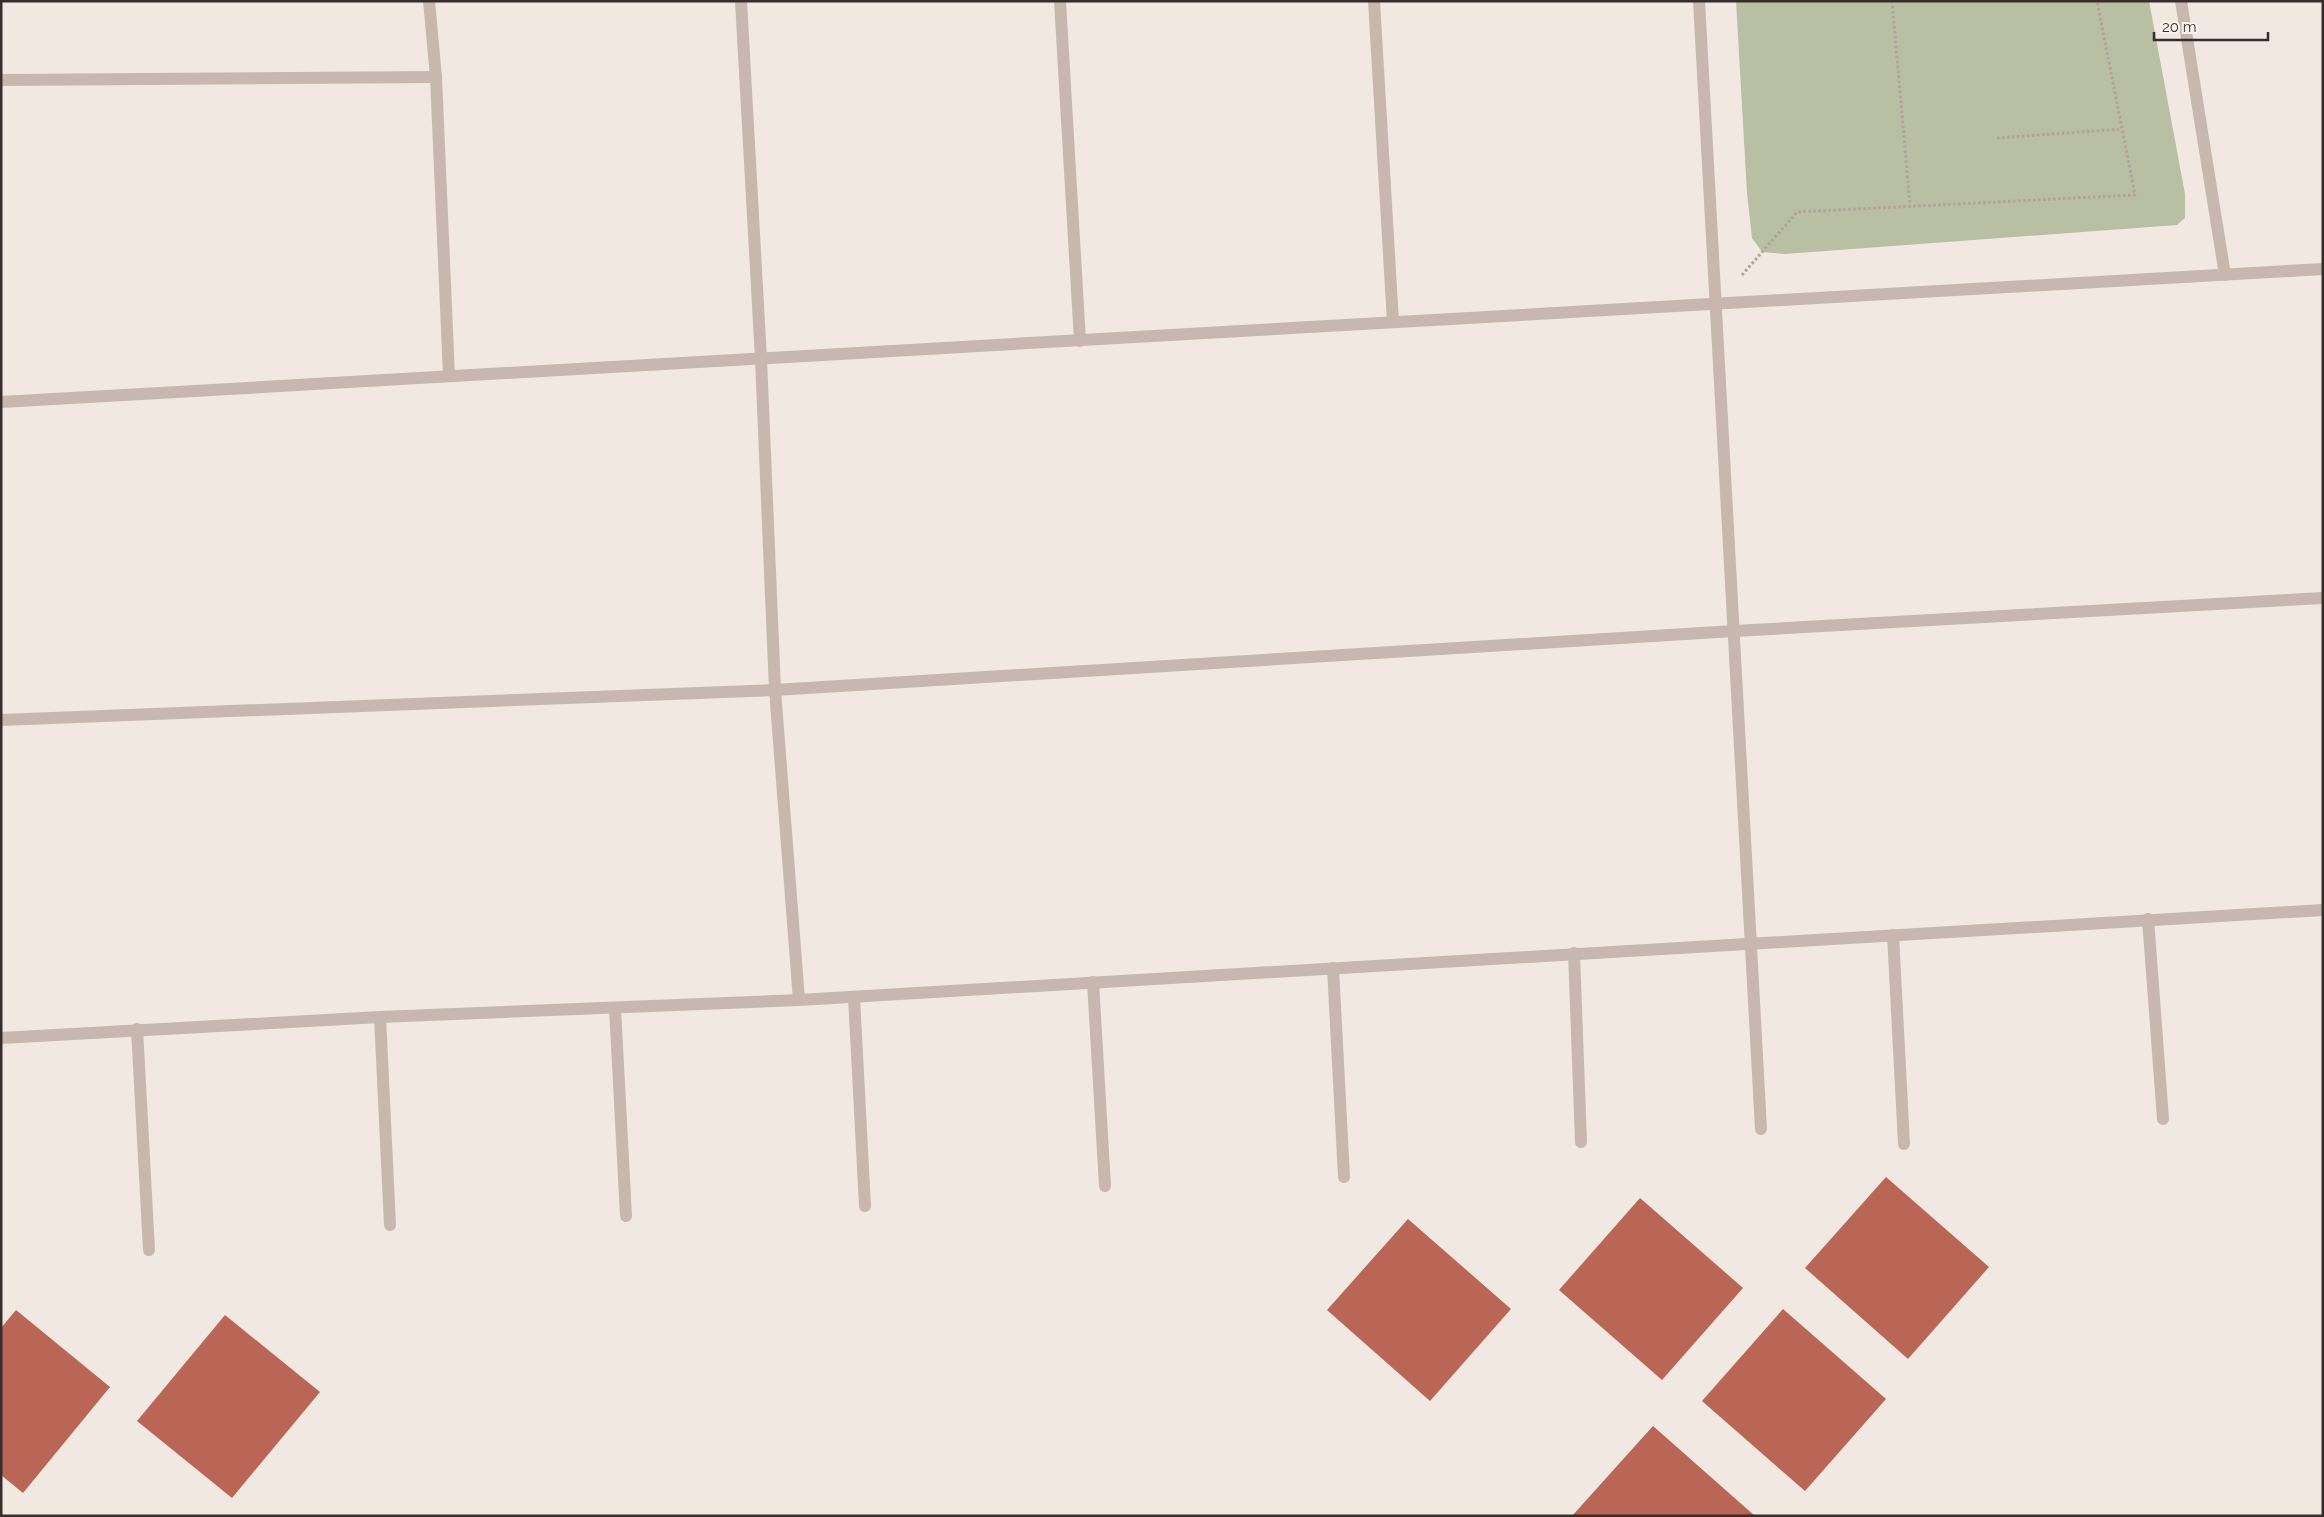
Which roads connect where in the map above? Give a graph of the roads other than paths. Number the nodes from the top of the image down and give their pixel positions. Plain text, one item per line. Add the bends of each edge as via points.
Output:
1 (429, 1) edge
2 (741, 1) edge
3 (1060, 1) edge
4 (1374, 1) edge
5 (1699, 1) edge
6 (2181, 1) edge
7 (436, 78) junction
8 (1, 80) edge
9 (2323, 269) edge
10 (2225, 275) junction
11 (1717, 304) junction
12 (1393, 322) junction
13 (1080, 341) junction
14 (761, 359) junction
15 (449, 376) junction
16 (1, 402) edge
17 (2323, 598) edge
18 (1734, 631) junction
19 (775, 690) junction
20 (1, 720) edge
21 (2323, 910) edge
22 (2148, 920) junction
23 (1893, 934) junction
24 (1752, 943) junction
25 (1574, 953) junction
26 (1333, 968) junction
27 (1093, 982) junction
28 (854, 996) junction
29 (799, 1000) junction
30 (615, 1008) junction
31 (380, 1017) junction
32 (136, 1029) junction
33 (1, 1038) edge
34 (2163, 1119) dead end
35 (1761, 1129) dead end
36 (1581, 1142) dead end
37 (1904, 1144) dead end
38 (1344, 1177) dead end
39 (1105, 1186) dead end
40 (865, 1206) dead end
41 (626, 1216) dead end
42 (390, 1225) dead end
43 (149, 1250) dead end

1 - 7 street
2 - 14 street
3 - 13 street
4 - 12 street
5 - 11 street
6 - 10 street
7 - 8 street
7 - 15 street
9 - 10 street
10 - 11 street
11 - 12 street
11 - 18 street
12 - 13 street
13 - 14 street
14 - 15 street
14 - 19 street
15 - 16 street
17 - 18 street
18 - 19 street
18 - 24 street
19 - 20 street
19 - 29 street
21 - 22 street
22 - 23 street
22 - 34 street
23 - 24 street
23 - 37 street
24 - 25 street
24 - 35 street
25 - 26 street
25 - 36 street
26 - 27 street
26 - 38 street
27 - 28 street
27 - 39 street
28 - 29 street
28 - 40 street
29 - 30 street
30 - 31 street
30 - 41 street
31 - 32 street
31 - 42 street
32 - 33 street
32 - 43 street

